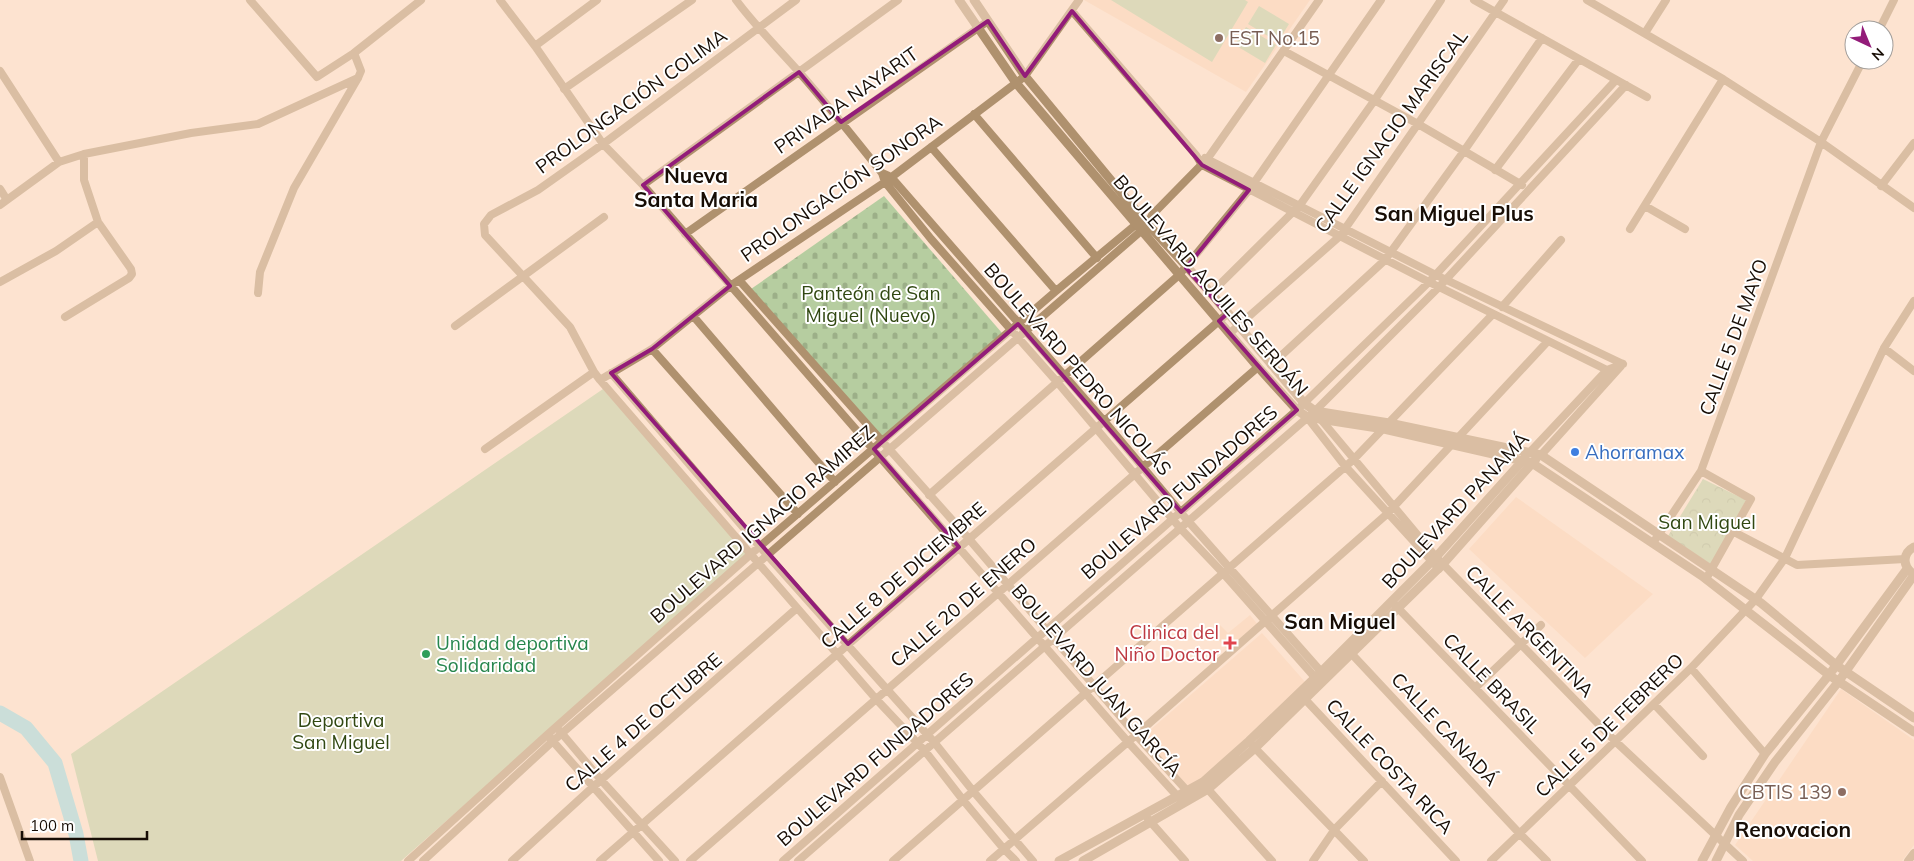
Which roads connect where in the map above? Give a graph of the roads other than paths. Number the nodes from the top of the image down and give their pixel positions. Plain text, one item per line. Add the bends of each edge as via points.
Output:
1 (250, 0) edge
2 (421, 0) edge
3 (500, 0) edge
4 (597, 0) edge
5 (692, 0) edge
6 (736, 0) edge
7 (796, 0) edge
8 (898, 0) edge
9 (958, 0) edge
10 (974, 0) edge
11 (1079, 0) edge
12 (1320, 0) edge
13 (1381, 0) edge
14 (1441, 0) edge
15 (1474, 0) edge
16 (1504, 0) edge
17 (1587, 0) edge
18 (1666, 0) edge
19 (1894, 0) edge
20 (412, 3) edge
21 (1072, 11) junction
22 (1496, 12) junction
23 (1884, 20) edge
24 (988, 21) junction
25 (757, 28) junction
26 (977, 28) junction
27 (1645, 33) junction
28 (1542, 38) junction
29 (535, 46) junction
30 (1284, 52) junction
31 (354, 53) junction
32 (1579, 59) junction
33 (1858, 70) edge
34 (0, 71) edge
35 (798, 72) junction
36 (1025, 76) junction
37 (1329, 76) junction
38 (358, 78) junction
39 (1722, 79) junction
40 (1616, 80) junction
41 (1016, 83) junction
42 (1626, 85) junction
43 (564, 88) junction
44 (1647, 97) dead end
45 (1374, 100) junction
46 (974, 114) junction
47 (841, 122) junction
48 (1418, 124) junction
49 (1821, 142) junction
50 (1914, 143) edge
51 (603, 144) junction
52 (931, 147) junction
53 (1464, 151) junction
54 (84, 154) junction
55 (1196, 155) junction
56 (1208, 158) junction
57 (59, 162) junction
58 (1202, 165) junction
59 (1495, 170) junction
60 (888, 180) junction
61 (1254, 182) junction
62 (1520, 184) junction
63 (643, 185) junction
64 (1881, 186) junction
65 (0, 189) edge
66 (1249, 190) junction
67 (1530, 190) junction
68 (7, 200) junction
69 (0, 205) edge
70 (1300, 205) junction
71 (1645, 206) junction
72 (1914, 208) edge
73 (1293, 212) junction
74 (604, 217) dead end
75 (98, 222) junction
76 (1144, 222) junction
77 (1346, 228) junction
78 (1630, 229) dead end
79 (1684, 229) dead end
80 (685, 234) junction
81 (1340, 236) junction
82 (1561, 240) dead end
83 (1392, 252) junction
84 (1097, 258) junction
85 (1385, 260) junction
86 (1186, 268) junction
87 (1436, 275) junction
88 (523, 276) junction
89 (1180, 276) junction
90 (739, 280) junction
91 (1446, 280) junction
92 (0, 282) edge
93 (1429, 282) junction
94 (730, 286) junction
95 (1439, 287) junction
96 (1056, 290) junction
97 (258, 293) dead end
98 (1211, 293) junction
99 (1914, 301) edge
100 (1502, 307) junction
101 (1227, 314) junction
102 (1493, 314) junction
103 (65, 317) dead end
104 (694, 317) junction
105 (1219, 321) junction
106 (1018, 324) junction
107 (455, 326) dead end
108 (1238, 326) junction
109 (1011, 330) junction
110 (1024, 331) junction
111 (1230, 332) junction
112 (1017, 337) junction
113 (1548, 341) junction
114 (1884, 348) junction
115 (652, 350) junction
116 (1623, 364) junction
117 (1271, 365) junction
118 (1258, 367) junction
119 (1607, 370) junction
120 (1914, 371) edge
121 (594, 372) junction
122 (611, 373) junction
123 (1065, 377) junction
124 (600, 380) junction
125 (1058, 383) junction
126 (1304, 403) junction
127 (1297, 410) junction
128 (1314, 410) junction
129 (1307, 417) junction
130 (1104, 421) junction
131 (1322, 421) junction
132 (1386, 426) junction
133 (1095, 428) junction
134 (1457, 438) junction
135 (883, 441) junction
136 (1450, 445) junction
137 (485, 449) dead end
138 (874, 449) junction
139 (889, 449) junction
140 (1530, 452) junction
141 (1540, 455) junction
142 (881, 457) junction
143 (1354, 459) junction
144 (1522, 461) junction
145 (1532, 463) junction
146 (1344, 466) junction
147 (1143, 467) junction
148 (1702, 471) junction
149 (1135, 475) junction
150 (835, 482) junction
151 (929, 495) junction
152 (1394, 507) junction
153 (1181, 512) junction
154 (798, 514) junction
155 (1387, 514) junction
156 (1173, 520) junction
157 (1188, 522) junction
158 (1180, 528) junction
159 (1734, 532) junction
160 (1659, 534) junction
161 (969, 539) junction
162 (1653, 544) junction
163 (760, 547) junction
164 (959, 547) junction
165 (1914, 547) edge
166 (751, 554) junction
167 (768, 555) junction
168 (1785, 558) junction
169 (1433, 559) junction
170 (1905, 559) junction
171 (758, 563) junction
172 (1441, 567) junction
173 (1226, 570) junction
174 (1712, 570) junction
175 (1912, 573) edge
176 (1706, 579) junction
177 (1007, 585) junction
178 (999, 592) junction
179 (1756, 599) junction
180 (1392, 601) junction
181 (797, 608) junction
182 (1399, 609) junction
183 (1746, 610) junction
184 (1272, 615) junction
185 (1266, 622) junction
186 (1541, 625) dead end
187 (1046, 630) junction
188 (1037, 638) junction
189 (1054, 638) junction
190 (848, 644) junction
191 (1522, 645) junction
192 (1044, 646) junction
193 (1349, 651) junction
194 (838, 653) junction
195 (1836, 664) junction
196 (1691, 668) junction
197 (1845, 671) junction
198 (1828, 675) junction
199 (1321, 678) junction
200 (1839, 680) junction
201 (1094, 686) junction
202 (1475, 688) junction
203 (888, 690) junction
204 (1085, 693) junction
205 (1302, 697) junction
206 (876, 699) junction
207 (1654, 704) junction
208 (1914, 718) edge
209 (556, 727) junction
210 (1914, 732) edge
211 (562, 733) junction
212 (547, 735) junction
213 (928, 735) junction
214 (1136, 735) junction
215 (554, 741) junction
216 (1615, 741) junction
217 (934, 742) junction
218 (1128, 742) junction
219 (918, 744) junction
220 (1252, 745) junction
221 (924, 751) junction
222 (1765, 754) junction
223 (1703, 756) dead end
224 (0, 777) edge
225 (601, 780) junction
226 (1382, 781) junction
227 (1205, 786) junction
228 (1569, 786) junction
229 (593, 787) junction
230 (973, 791) junction
231 (1189, 794) junction
232 (1180, 799) junction
233 (963, 800) junction
234 (1148, 819) junction
235 (642, 824) junction
236 (1335, 829) junction
237 (632, 832) junction
238 (1520, 834) junction
239 (1715, 836) junction
240 (1014, 839) junction
241 (1725, 846) junction
242 (1085, 847) junction
243 (1003, 848) junction
244 (1914, 853) edge
245 (1094, 858) edge
246 (30, 861) edge
247 (408, 861) edge
248 (423, 861) edge
249 (512, 861) edge
250 (600, 861) edge
251 (659, 861) edge
252 (675, 861) edge
253 (690, 861) edge
254 (783, 861) edge
255 (798, 861) edge
256 (893, 861) edge
257 (990, 861) edge
258 (1016, 861) edge
259 (1033, 861) edge
260 (1059, 861) edge
261 (1082, 861) edge
262 (1185, 861) edge
263 (1272, 861) edge
264 (1313, 861) edge
265 (1364, 861) edge
266 (1456, 861) edge
267 (1491, 861) edge
268 (1547, 861) edge
269 (1642, 861) edge
270 (1702, 861) edge
271 (1716, 861) edge
272 (1743, 861) edge
273 (1908, 861) edge

1 - 31 street via 317,77
2 - 20 street
3 - 29 street, BOULEVARD JUAN GARCÍA
4 - 29 street
5 - 43 street
6 - 25 street, BOULEVARD PEDRO NICOLÁS
7 - 25 street, PROLONGACIÓN COLIMA
8 - 35 street
9 - 26 street, BOULEVARD AQUILES SERDÁN
10 - 24 street, BOULEVARD AQUILES SERDÁN
11 - 21 street, PROLONGACIÓN SONORA
12 - 30 street
13 - 37 street
14 - 45 street
15 - 22 street
16 - 22 street, CALLE IGNACIO MARISCAL
17 - 27 street
18 - 27 street
19 - 23 street
20 - 31 street
21 - 36 street, PROLONGACIÓN SONORA
21 - 55 street
22 - 28 street
22 - 48 street, CALLE IGNACIO MARISCAL
24 - 26 street, PRIVADA NAYARIT
24 - 36 street, BOULEVARD AQUILES SERDÁN
25 - 35 street, BOULEVARD PEDRO NICOLÁS
25 - 51 street, PROLONGACIÓN COLIMA
26 - 41 street, BOULEVARD AQUILES SERDÁN
26 - 47 street, PRIVADA NAYARIT
27 - 39 street
28 - 32 street
28 - 53 street
29 - 43 street, BOULEVARD JUAN GARCÍA
30 - 37 street
30 - 56 street
31 - 38 street via 361,71
32 - 40 street
32 - 59 street
33 - 49 street, CALLE 5 DE MAYO
34 - 57 street
35 - 47 street, BOULEVARD PEDRO NICOLÁS
35 - 63 street
36 - 41 street, PROLONGACIÓN SONORA
36 - 76 street, BOULEVARD AQUILES SERDÁN
37 - 45 street
37 - 61 street
38 - 54 street via 258,124 191,133
38 - 97 street via 294,188 260,272
39 - 49 street
39 - 71 street
40 - 42 street
40 - 62 street, BOULEVARD FUNDADORES
41 - 46 street, PROLONGACIÓN SONORA
41 - 76 street, BOULEVARD AQUILES SERDÁN
42 - 44 street
42 - 67 street
43 - 51 street, BOULEVARD JUAN GARCÍA
45 - 48 street
45 - 70 street
46 - 52 street, PROLONGACIÓN SONORA
46 - 84 street
47 - 60 street, BOULEVARD PEDRO NICOLÁS
47 - 80 street, PRIVADA NAYARIT
48 - 53 street
48 - 77 street, CALLE IGNACIO MARISCAL
49 - 64 street
49 - 148 street, CALLE 5 DE MAYO
50 - 64 street
51 - 63 street, BOULEVARD JUAN GARCÍA
51 - 88 street, PROLONGACIÓN COLIMA via 538,190 490,215 484,224 485,235
52 - 60 street, PROLONGACIÓN SONORA
52 - 96 street
53 - 59 street
53 - 83 street
54 - 57 street
54 - 75 street via 84,180
55 - 56 street
55 - 58 street
56 - 58 street
56 - 61 street
57 - 68 street
58 - 66 street
58 - 76 street
59 - 62 street
60 - 90 street, PROLONGACIÓN SONORA
60 - 106 street, BOULEVARD PEDRO NICOLÁS
60 - 109 street, BOULEVARD PEDRO NICOLÁS via 931,239
61 - 66 street
61 - 70 street
62 - 67 street
62 - 87 street, BOULEVARD FUNDADORES
63 - 80 street, BOULEVARD JUAN GARCÍA
64 - 72 street
65 - 68 street
66 - 73 street
66 - 86 street
67 - 91 street
68 - 69 street
70 - 73 street
70 - 77 street
71 - 78 street
71 - 79 street
73 - 81 street
73 - 98 street
74 - 88 street
75 - 92 street via 56,251
75 - 103 street via 132,274
76 - 84 street, BOULEVARD IGNACIO RAMIREZ
76 - 86 street, BOULEVARD AQUILES SERDÁN
76 - 89 street, BOULEVARD AQUILES SERDÁN
76 - 110 street, BOULEVARD IGNACIO RAMIREZ
77 - 81 street, CALLE IGNACIO MARISCAL
77 - 83 street
80 - 94 street, BOULEVARD JUAN GARCÍA
81 - 85 street
81 - 108 street, CALLE IGNACIO MARISCAL
82 - 100 street
83 - 85 street
83 - 87 street
84 - 96 street, BOULEVARD IGNACIO RAMIREZ
85 - 93 street
85 - 117 street
86 - 89 street
86 - 98 street, BOULEVARD AQUILES SERDÁN
87 - 91 street
87 - 93 street, BOULEVARD FUNDADORES
88 - 107 street
88 - 121 street via 570,327
89 - 105 street, BOULEVARD AQUILES SERDÁN
89 - 123 street
90 - 94 street, PROLONGACIÓN SONORA
90 - 135 street, BOULEVARD JUAN GARCÍA
91 - 95 street
91 - 100 street
93 - 95 street
93 - 126 street, BOULEVARD FUNDADORES
94 - 104 street, PROLONGACIÓN SONORA
94 - 138 street, BOULEVARD JUAN GARCÍA
95 - 102 street
95 - 128 street
96 - 106 street, BOULEVARD IGNACIO RAMIREZ
98 - 101 street, BOULEVARD AQUILES SERDÁN
99 - 114 street, CALLE 5 DE FEBRERO
100 - 116 street
101 - 105 street, CALLE 8 DE DICIEMBRE
101 - 108 street, BOULEVARD AQUILES SERDÁN
102 - 113 street
102 - 132 street
104 - 115 street, PROLONGACIÓN SONORA
104 - 150 street
105 - 111 street, BOULEVARD AQUILES SERDÁN
105 - 130 street, CALLE 8 DE DICIEMBRE
106 - 109 street, BOULEVARD IGNACIO RAMIREZ
106 - 110 street, BOULEVARD PEDRO NICOLÁS
108 - 111 street, CALLE IGNACIO MARISCAL
108 - 117 street, BOULEVARD AQUILES SERDÁN
109 - 112 street, BOULEVARD PEDRO NICOLÁS
109 - 135 street, BOULEVARD IGNACIO RAMIREZ
110 - 112 street, BOULEVARD IGNACIO RAMIREZ
110 - 123 street, BOULEVARD PEDRO NICOLÁS
111 - 118 street, BOULEVARD AQUILES SERDÁN
112 - 125 street, BOULEVARD PEDRO NICOLÁS
112 - 139 street, BOULEVARD IGNACIO RAMIREZ
113 - 119 street
113 - 134 street
114 - 120 street
114 - 168 street, CALLE 5 DE FEBRERO
115 - 122 street, PROLONGACIÓN SONORA
115 - 154 street
116 - 119 street
116 - 141 street, BOULEVARD PANAMÁ
117 - 126 street, BOULEVARD AQUILES SERDÁN
118 - 127 street, BOULEVARD AQUILES SERDÁN
118 - 147 street, CALLE 20 DE ENERO
119 - 140 street, BOULEVARD PANAMÁ
121 - 124 street
121 - 137 street
122 - 124 street, PROLONGACIÓN SONORA
122 - 163 street
123 - 125 street
123 - 130 street, BOULEVARD PEDRO NICOLÁS
124 - 166 street
125 - 133 street, BOULEVARD PEDRO NICOLÁS
125 - 151 street
126 - 127 street, BOULEVARD FUNDADORES
126 - 128 street, BOULEVARD AQUILES SERDÁN
127 - 129 street, BOULEVARD AQUILES SERDÁN
127 - 153 street, BOULEVARD FUNDADORES
128 - 129 street
128 - 131 street
128 - 132 street, BOULEVARD AQUILES SERDÁN
129 - 131 street, BOULEVARD AQUILES SERDÁN
129 - 146 street
129 - 157 street
130 - 133 street, CALLE 8 DE DICIEMBRE
130 - 147 street, BOULEVARD PEDRO NICOLÁS
131 - 132 street, BOULEVARD AQUILES SERDÁN
131 - 143 street
132 - 134 street, BOULEVARD AQUILES SERDÁN
132 - 136 street, BOULEVARD AQUILES SERDÁN
132 - 143 street
133 - 149 street, BOULEVARD PEDRO NICOLÁS
133 - 161 street, CALLE 8 DE DICIEMBRE
134 - 136 street
134 - 140 street, BOULEVARD AQUILES SERDÁN
135 - 138 street, BOULEVARD IGNACIO RAMIREZ
135 - 139 street, BOULEVARD JUAN GARCÍA
136 - 144 street, BOULEVARD AQUILES SERDÁN
136 - 152 street
138 - 142 street, BOULEVARD JUAN GARCÍA
138 - 150 street, BOULEVARD IGNACIO RAMIREZ
139 - 142 street, BOULEVARD IGNACIO RAMIREZ
139 - 151 street, BOULEVARD JUAN GARCÍA
140 - 141 street, BOULEVARD AQUILES SERDÁN
140 - 144 street, BOULEVARD PANAMÁ
141 - 145 street, BOULEVARD PANAMÁ
141 - 160 street, BOULEVARD AQUILES SERDÁN
142 - 164 street, BOULEVARD JUAN GARCÍA
142 - 167 street, BOULEVARD IGNACIO RAMIREZ
143 - 146 street
143 - 152 street
144 - 145 street, BOULEVARD AQUILES SERDÁN
144 - 169 street, BOULEVARD PANAMÁ
145 - 162 street, BOULEVARD AQUILES SERDÁN
145 - 172 street, BOULEVARD PANAMÁ
146 - 155 street
146 - 173 street
147 - 149 street, CALLE 20 DE ENERO
147 - 153 street, BOULEVARD PEDRO NICOLÁS
148 - 159 street via 1751,499
148 - 160 street, CALLE 5 DE MAYO
149 - 156 street, BOULEVARD PEDRO NICOLÁS
149 - 177 street, CALLE 20 DE ENERO
150 - 154 street, BOULEVARD IGNACIO RAMIREZ
151 - 161 street, BOULEVARD JUAN GARCÍA
152 - 155 street
152 - 169 street
153 - 156 street, BOULEVARD FUNDADORES
153 - 157 street, BOULEVARD PEDRO NICOLÁS
154 - 163 street, BOULEVARD IGNACIO RAMIREZ
155 - 169 street
155 - 184 street
156 - 158 street, BOULEVARD PEDRO NICOLÁS
156 - 187 street, BOULEVARD FUNDADORES
157 - 158 street
157 - 173 street, BOULEVARD PEDRO NICOLÁS
158 - 173 street, BOULEVARD PEDRO NICOLÁS
158 - 189 street
159 - 168 street
159 - 174 street
160 - 162 street, CALLE 5 DE MAYO
160 - 174 street, BOULEVARD AQUILES SERDÁN
161 - 164 street, CALLE 8 DE DICIEMBRE
161 - 177 street, BOULEVARD JUAN GARCÍA
162 - 176 street, BOULEVARD AQUILES SERDÁN
163 - 166 street, BOULEVARD IGNACIO RAMIREZ
163 - 167 street
164 - 178 street, BOULEVARD JUAN GARCÍA
164 - 190 street, CALLE 8 DE DICIEMBRE
165 - 170 street
166 - 171 street
166 - 209 street, BOULEVARD IGNACIO RAMIREZ
167 - 171 street, BOULEVARD IGNACIO RAMIREZ
167 - 190 street
168 - 170 street via 1797,565
168 - 179 street, CALLE 5 DE FEBRERO
169 - 172 street, CALLE ARGENTINA
169 - 180 street, BOULEVARD PANAMÁ
170 - 175 street
171 - 181 street
171 - 211 street, BOULEVARD IGNACIO RAMIREZ
172 - 182 street, BOULEVARD PANAMÁ
172 - 191 street, CALLE ARGENTINA
173 - 184 street, BOULEVARD PEDRO NICOLÁS
173 - 185 street
173 - 201 street
174 - 176 street
174 - 179 street, BOULEVARD AQUILES SERDÁN
175 - 195 street
175 - 197 street
176 - 183 street, BOULEVARD AQUILES SERDÁN
177 - 178 street, CALLE 20 DE ENERO
177 - 187 street, BOULEVARD JUAN GARCÍA
178 - 188 street, BOULEVARD JUAN GARCÍA
178 - 203 street, CALLE 20 DE ENERO
179 - 183 street, CALLE 5 DE FEBRERO
179 - 195 street, BOULEVARD AQUILES SERDÁN
180 - 182 street, CALLE BRASIL
180 - 193 street, BOULEVARD PANAMÁ
181 - 194 street
181 - 225 street, CALLE 4 DE OCTUBRE
182 - 193 street, BOULEVARD PANAMÁ
182 - 202 street, CALLE BRASIL
183 - 196 street, CALLE 5 DE FEBRERO
183 - 198 street, BOULEVARD AQUILES SERDÁN
184 - 185 street
184 - 199 street, BOULEVARD PEDRO NICOLÁS
185 - 199 street
185 - 214 street
186 - 191 street
187 - 188 street, BOULEVARD FUNDADORES
187 - 189 street, BOULEVARD JUAN GARCÍA
188 - 192 street, BOULEVARD JUAN GARCÍA
188 - 213 street, BOULEVARD FUNDADORES
189 - 192 street
189 - 201 street, BOULEVARD JUAN GARCÍA
190 - 194 street, CALLE 8 DE DICIEMBRE
190 - 203 street
191 - 202 street
191 - 216 street, CALLE ARGENTINA
192 - 204 street, BOULEVARD JUAN GARCÍA
192 - 217 street
193 - 199 street, BOULEVARD PANAMÁ
193 - 238 street, CALLE CANADÁ
194 - 206 street
194 - 235 street, CALLE 8 DE DICIEMBRE
195 - 197 street, BOULEVARD AQUILES SERDÁN
195 - 198 street
196 - 207 street, CALLE 5 DE FEBRERO
196 - 222 street
197 - 200 street
197 - 208 street, BOULEVARD AQUILES SERDÁN
198 - 200 street, BOULEVARD AQUILES SERDÁN
198 - 222 street
199 - 205 street, BOULEVARD PANAMÁ
200 - 210 street, BOULEVARD AQUILES SERDÁN
200 - 241 street via 1775,762 1739,815
201 - 204 street
201 - 214 street, BOULEVARD JUAN GARCÍA
202 - 228 street, CALLE BRASIL
203 - 206 street, CALLE 20 DE ENERO
203 - 213 street
204 - 218 street, BOULEVARD JUAN GARCÍA
204 - 230 street
205 - 220 street, BOULEVARD PANAMÁ
205 - 226 street, CALLE COSTA RICA
206 - 219 street
206 - 253 street, CALLE 20 DE ENERO
207 - 216 street, CALLE 5 DE FEBRERO
207 - 223 street
209 - 211 street
209 - 212 street, BOULEVARD IGNACIO RAMIREZ
211 - 215 street, BOULEVARD IGNACIO RAMIREZ
211 - 225 street
212 - 215 street
212 - 247 street, BOULEVARD IGNACIO RAMIREZ
213 - 217 street
213 - 219 street, BOULEVARD FUNDADORES
214 - 218 street
214 - 231 street, BOULEVARD JUAN GARCÍA
215 - 229 street
215 - 248 street, BOULEVARD IGNACIO RAMIREZ
216 - 228 street, CALLE 5 DE FEBRERO
216 - 239 street, CALLE ARGENTINA
217 - 221 street
217 - 230 street
218 - 232 street, BOULEVARD JUAN GARCÍA
218 - 240 street
219 - 221 street
219 - 254 street, BOULEVARD FUNDADORES
220 - 227 street, BOULEVARD PANAMÁ
220 - 236 street
221 - 233 street
221 - 255 street
222 - 239 street
224 - 246 street
225 - 229 street, CALLE 4 DE OCTUBRE
225 - 235 street
226 - 236 street
226 - 266 street, CALLE COSTA RICA
227 - 231 street, BOULEVARD PANAMÁ
227 - 263 street
228 - 238 street, CALLE 5 DE FEBRERO
228 - 269 street, CALLE BRASIL
229 - 237 street
229 - 249 street, CALLE 4 DE OCTUBRE
230 - 233 street
230 - 240 street
231 - 232 street, BOULEVARD PANAMÁ
232 - 234 street, BOULEVARD PANAMÁ
233 - 243 street
233 - 256 street
234 - 242 street, BOULEVARD PANAMÁ
234 - 245 street, BOULEVARD PANAMÁ
234 - 262 street
235 - 237 street, CALLE 8 DE DICIEMBRE
235 - 252 street
236 - 264 street
236 - 265 street
237 - 250 street, CALLE 8 DE DICIEMBRE
237 - 251 street
238 - 267 street, CALLE 5 DE FEBRERO
238 - 268 street, CALLE CANADÁ
239 - 241 street, CALLE ARGENTINA
239 - 270 street
240 - 243 street
240 - 259 street
241 - 271 street
241 - 272 street, CALLE ARGENTINA
242 - 245 street
242 - 260 street, BOULEVARD PANAMÁ
243 - 257 street
243 - 258 street
244 - 273 street
245 - 261 street, BOULEVARD PANAMÁ

